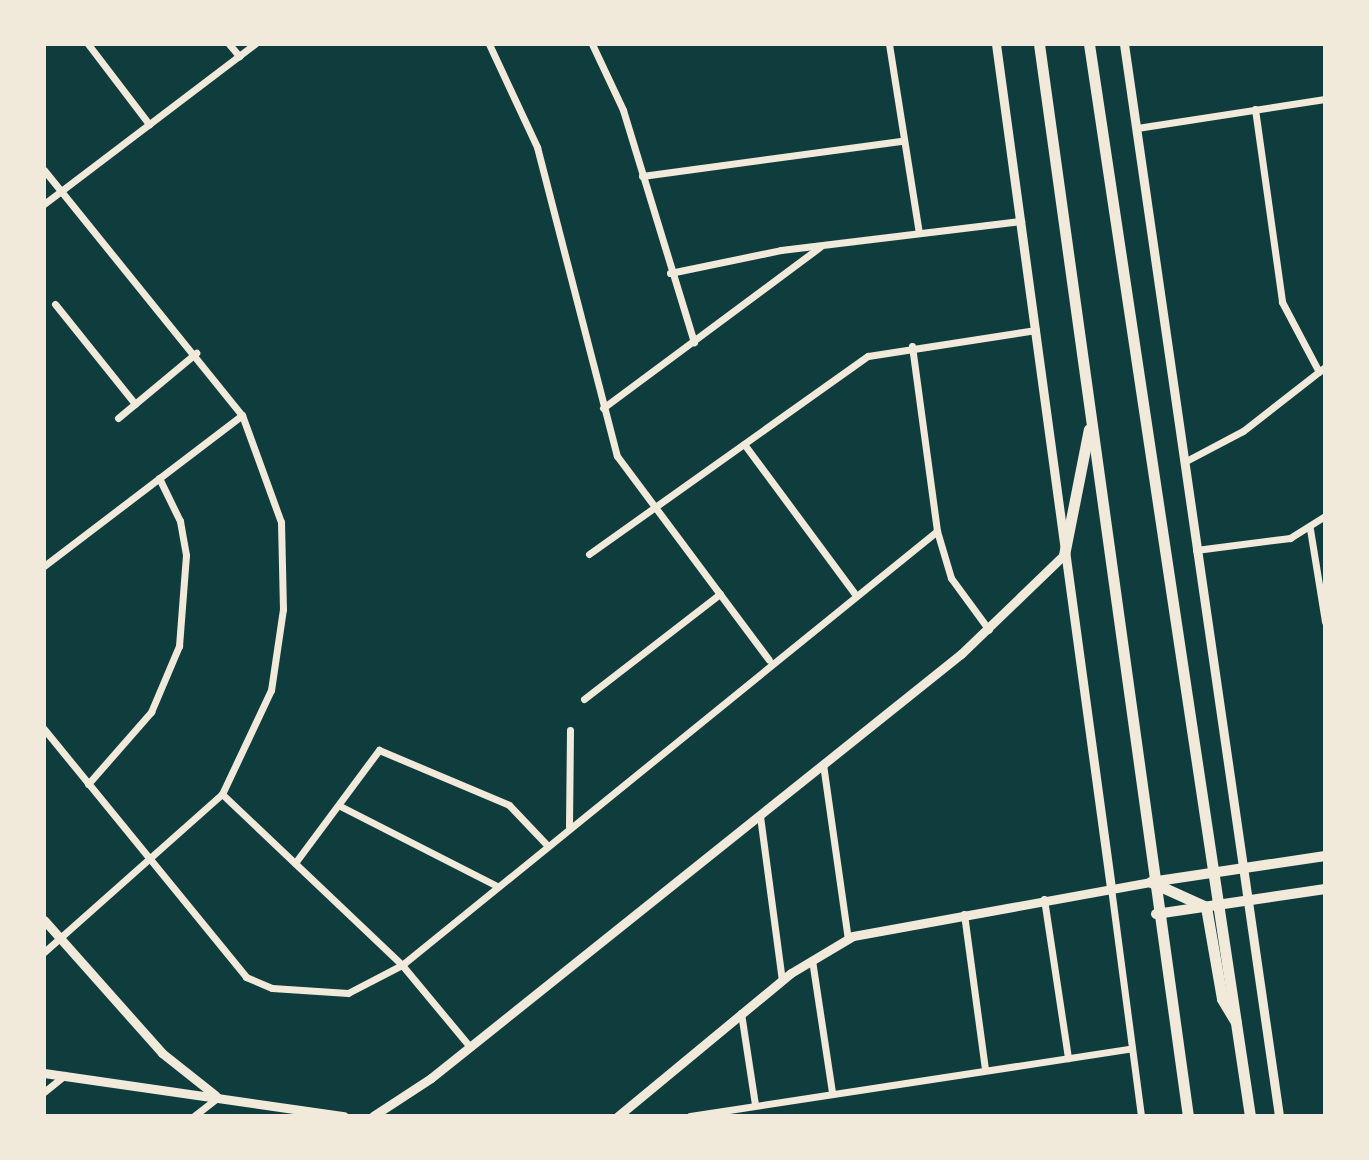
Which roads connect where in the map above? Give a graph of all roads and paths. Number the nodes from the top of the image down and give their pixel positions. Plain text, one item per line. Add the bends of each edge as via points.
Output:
1 (88, 44) edge
2 (229, 44) edge
3 (255, 44) edge
4 (489, 44) edge
5 (592, 44) edge
6 (889, 44) edge
7 (996, 44) edge
8 (1039, 44) edge
9 (1089, 44) edge
10 (1124, 44) edge
11 (239, 56) junction
12 (1325, 99) edge
13 (1255, 109) junction
14 (149, 124) junction
15 (1137, 128) junction
16 (901, 141) junction
17 (44, 170) edge
18 (642, 176) junction
19 (60, 191) junction
20 (44, 204) edge
21 (1021, 221) junction
22 (919, 233) junction
23 (822, 246) junction
24 (670, 273) junction
25 (55, 304) dead end
26 (1036, 330) junction
27 (694, 342) junction
28 (912, 346) junction
29 (196, 353) junction
30 (1322, 369) edge
31 (135, 404) junction
32 (603, 408) junction
33 (1091, 409) junction
34 (242, 415) junction
35 (118, 418) dead end
36 (744, 444) junction
37 (1186, 461) junction
38 (159, 478) junction
39 (656, 510) junction
40 (1325, 516) edge
41 (1310, 529) junction
42 (937, 531) junction
43 (1196, 550) junction
44 (589, 554) dead end
45 (1064, 555) junction
46 (44, 566) edge
47 (1322, 588) edge
48 (720, 594) junction
49 (855, 594) junction
50 (1325, 622) edge
51 (989, 630) junction
52 (769, 660) junction
53 (584, 699) dead end
54 (44, 729) edge
55 (570, 730) dead end
56 (823, 764) junction
57 (88, 784) junction
58 (222, 794) junction
59 (342, 807) junction
60 (760, 816) junction
61 (569, 826) junction
62 (547, 845) junction
63 (1325, 856) edge
64 (151, 862) junction
65 (295, 863) junction
66 (1240, 868) junction
67 (1218, 872) junction
68 (1151, 882) junction
69 (497, 886) junction
70 (1111, 888) junction
71 (1325, 889) edge
72 (1044, 899) junction
73 (1245, 901) junction
74 (1222, 904) junction
75 (1206, 907) junction
76 (964, 912) junction
77 (1156, 914) junction
78 (44, 920) edge
79 (60, 937) junction
80 (848, 939) junction
81 (44, 952) edge
82 (812, 960) junction
83 (402, 965) junction
84 (782, 980) junction
85 (741, 1013) junction
86 (1237, 1023) junction
87 (470, 1047) junction
88 (1132, 1048) junction
89 (1068, 1058) junction
90 (985, 1070) junction
91 (44, 1073) edge
92 (65, 1075) junction
93 (44, 1092) edge
94 (832, 1092) junction
95 (218, 1097) junction
96 (755, 1105) junction
97 (194, 1116) edge
98 (344, 1116) edge
99 (373, 1116) edge
100 (618, 1116) edge
101 (690, 1116) edge
102 (1141, 1116) edge
103 (1188, 1116) edge
104 (1250, 1116) edge
105 (1279, 1116) edge

1 - 14 street
2 - 11 street
3 - 11 street
4 - 32 street via 537,147 602,381
5 - 18 street
6 - 16 street
7 - 21 street
8 - 33 main road
9 - 67 main road
10 - 15 street
11 - 14 street
12 - 13 street
13 - 15 street
13 - 30 street via 1282,302
14 - 19 street
15 - 37 street
16 - 18 street
16 - 22 street
17 - 19 street
18 - 24 street
19 - 20 street
19 - 29 street
21 - 22 street
21 - 26 street
22 - 23 street
23 - 24 street
23 - 27 street
24 - 27 street
25 - 31 street
26 - 28 street
26 - 45 street
27 - 32 street
28 - 36 street via 868,356 832,376
28 - 42 street
29 - 31 street
29 - 34 street
30 - 37 street via 1243,431
31 - 35 street
32 - 39 street via 617,456
33 - 45 main road
33 - 68 main road
34 - 38 street
34 - 58 street via 281,522 281,652 260,723
36 - 39 street
36 - 49 street
37 - 43 street
38 - 46 street
38 - 57 street via 180,521 186,555 179,646 151,712
39 - 44 street
39 - 48 street
40 - 41 street
41 - 43 street
41 - 47 street
42 - 49 street
42 - 51 street via 951,578
43 - 66 street
45 - 51 street
45 - 70 street
47 - 50 street
48 - 52 street
48 - 53 street
49 - 52 street
51 - 56 street
52 - 61 street
54 - 57 street
55 - 61 street
56 - 60 street
56 - 80 street
57 - 64 street
58 - 64 street
58 - 65 street
59 - 62 street via 373,755 387,750 509,805
59 - 65 street
59 - 69 street
60 - 84 street
60 - 87 street
61 - 62 street
62 - 69 street
63 - 66 main road
64 - 79 street
64 - 83 street via 258,985 334,994 361,988
65 - 83 street
66 - 67 main road
66 - 73 street
67 - 68 main road
67 - 74 main road
68 - 70 street
68 - 75 main road
68 - 77 main road
69 - 83 street
70 - 72 street
70 - 88 street
71 - 73 main road
72 - 76 street
72 - 89 street
73 - 74 main road
73 - 105 street
74 - 75 main road
74 - 86 main road
75 - 77 main road
75 - 86 main road via 1222,999
76 - 80 street
76 - 90 street
77 - 103 main road
78 - 79 street
79 - 81 street
79 - 95 street via 162,1053
80 - 82 street
82 - 84 street
82 - 94 street
83 - 87 street
84 - 85 street
85 - 96 street
85 - 100 street
86 - 104 main road
87 - 99 street
88 - 89 street
88 - 102 street
89 - 90 street
90 - 94 street
91 - 92 street
92 - 93 street
92 - 95 street
94 - 96 street
95 - 97 street
95 - 98 street
96 - 101 street

